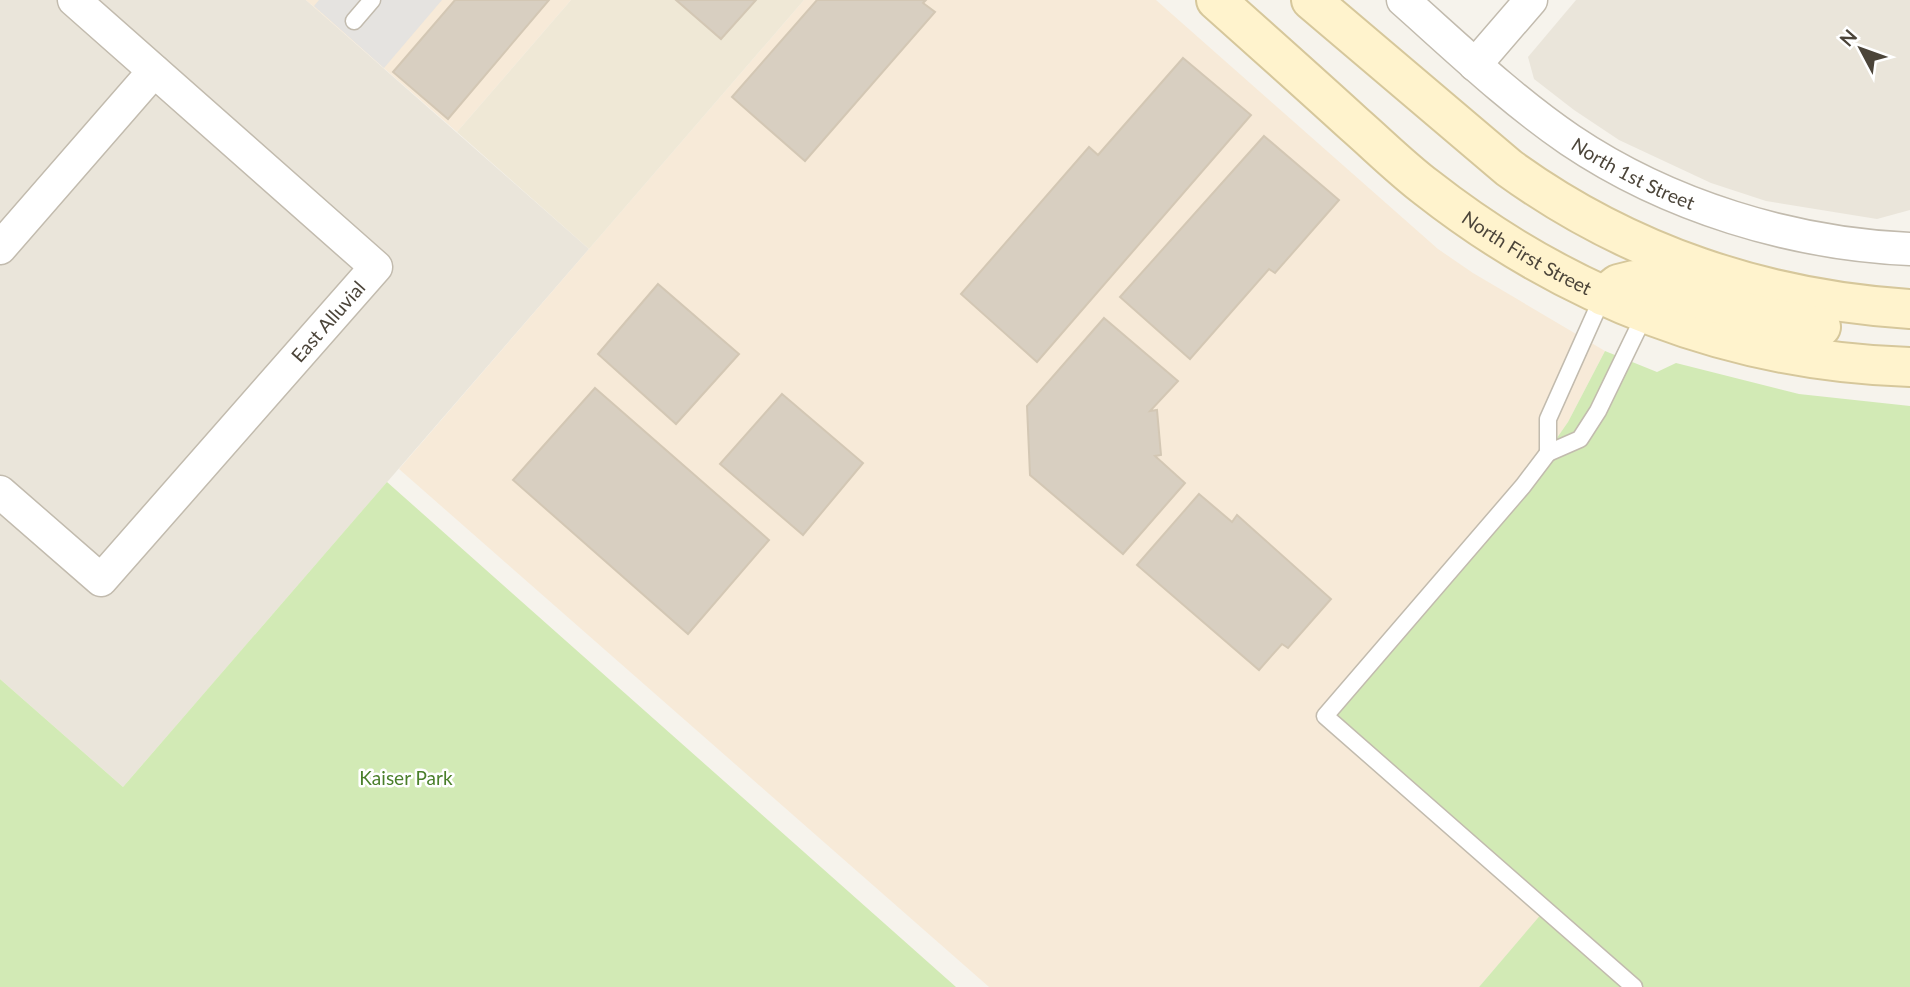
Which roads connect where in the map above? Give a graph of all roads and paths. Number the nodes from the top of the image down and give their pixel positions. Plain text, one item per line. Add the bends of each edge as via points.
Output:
1 (74, 0) edge
2 (372, 0) edge
3 (1216, 0) edge
4 (1311, 0) edge
5 (1403, 0) edge
6 (1531, 0) edge
7 (354, 21) dead end
8 (1475, 65) junction
9 (154, 71) junction
10 (0, 248) edge
11 (1910, 249) edge
12 (1603, 296) junction
13 (1910, 309) edge
14 (1645, 314) junction
15 (1910, 332) edge
16 (1910, 367) edge
17 (1548, 453) junction
18 (0, 492) edge
19 (1634, 987) edge

1 - 9 street, East Alluvial
2 - 7 lane
3 - 12 main road, North First Street via 1425,186 1482,228
4 - 13 main road via 1499,160 1539,190 1603,227 1725,278 1792,296
5 - 8 street, North 1st Street
6 - 8 street
8 - 11 street, North 1st Street via 1551,127 1594,155 1697,205 1799,235
9 - 10 street
9 - 18 street, East Alluvial via 376,267 101,580
12 - 14 main road, North First Street
12 - 15 main road via 1618,284 1634,280 1761,316 1831,328
12 - 17 lane via 1548,419
14 - 16 main road, North First Street via 1724,342 1817,359
14 - 17 lane via 1580,439
17 - 19 lane via 1325,716

